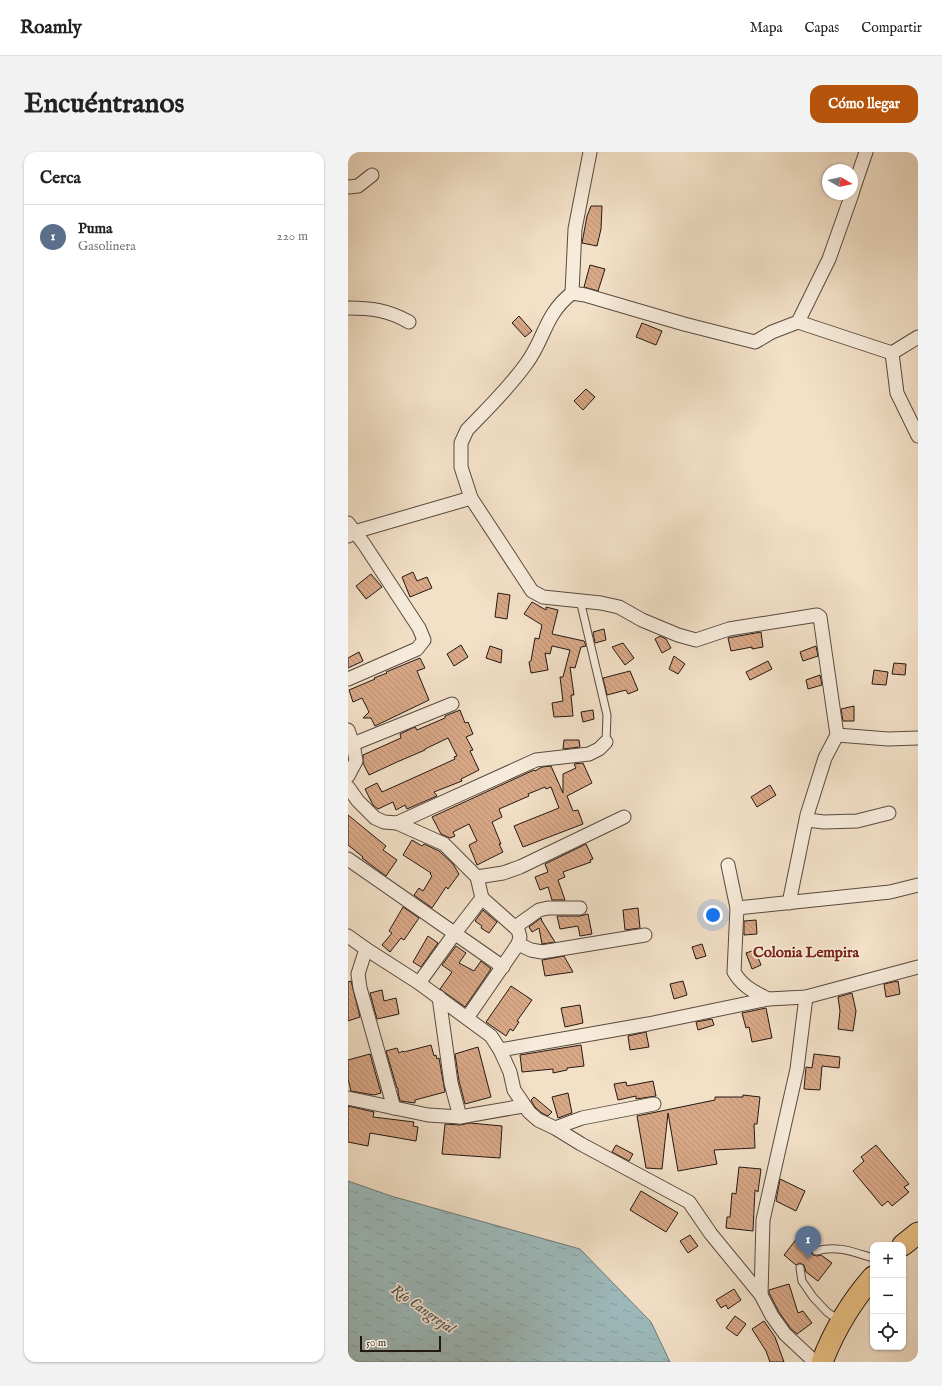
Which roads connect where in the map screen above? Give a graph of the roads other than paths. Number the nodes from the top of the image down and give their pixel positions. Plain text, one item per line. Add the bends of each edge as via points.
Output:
1 (590, 152) edge
2 (866, 152) edge
3 (372, 175) dead end
4 (858, 176) edge
5 (348, 187) edge
6 (850, 200) edge
7 (572, 293) junction
8 (348, 308) edge
9 (409, 322) dead end
10 (798, 322) junction
11 (918, 337) edge
12 (892, 353) junction
13 (918, 436) edge
14 (471, 498) junction
15 (350, 530) edge
16 (580, 600) junction
17 (348, 679) edge
18 (452, 704) dead end
19 (348, 730) edge
20 (837, 735) junction
21 (918, 738) edge
22 (606, 742) joint
23 (353, 744) junction
24 (348, 776) edge
25 (348, 787) edge
26 (889, 813) dead end
27 (624, 816) dead end
28 (807, 820) junction
29 (397, 823) junction
30 (348, 859) edge
31 (728, 865) dead end
32 (477, 878) junction
33 (918, 885) edge
34 (482, 898) junction
35 (789, 903) junction
36 (580, 908) dead end
37 (737, 908) junction
38 (515, 927) junction
39 (455, 933) junction
40 (645, 935) dead end
41 (348, 936) edge
42 (518, 944) junction
43 (366, 949) junction
44 (504, 967) junction
45 (918, 967) edge
46 (419, 983) junction
47 (439, 997) junction
48 (806, 997) junction
49 (768, 1000) junction
50 (467, 1018) junction
51 (500, 1050) junction
52 (348, 1098) edge
53 (654, 1104) dead end
54 (523, 1106) junction
55 (394, 1108) junction
56 (460, 1116) junction
57 (555, 1128) junction
58 (918, 1232) edge
59 (906, 1242) edge
60 (816, 1251) dead end
61 (870, 1257) edge
62 (800, 1268) dead end
63 (872, 1278) edge
64 (761, 1295) junction
65 (841, 1322) junction
66 (815, 1362) edge
67 (822, 1362) edge

1 - 7 street via 575,229
2 - 4 street
3 - 5 street via 358,186
6 - 10 street via 829,259
7 - 10 street via 755,342
7 - 14 street via 555,309 527,364 467,430 461,443 461,467
8 - 9 street via 380,310
10 - 12 street
11 - 12 street
12 - 13 street via 897,393
14 - 15 street
14 - 16 street via 532,592 543,597
15 - 17 street via 364,544 419,628 424,640 418,649
16 - 20 street via 619,607 649,623 696,640 729,629 818,615 822,620
16 - 22 lane via 608,715
18 - 23 street
19 - 23 street
20 - 21 street via 888,739
20 - 28 street via 825,758
22 - 29 street via 589,754 536,760
23 - 24 street via 356,761
25 - 29 street via 375,818
26 - 28 street via 857,821
27 - 32 street via 520,867
28 - 35 street
29 - 32 street via 444,844
30 - 39 street
31 - 37 street
32 - 34 street
33 - 35 street via 890,892
34 - 38 street
34 - 39 street
35 - 37 street
36 - 38 street via 539,910
37 - 49 street via 734,972 739,981
38 - 42 street via 520,933
39 - 44 street
39 - 46 street
40 - 42 street via 542,952
41 - 43 street
42 - 44 street
43 - 46 street
43 - 55 street via 358,974 360,988
44 - 50 street
45 - 48 street
46 - 47 street
47 - 50 street
47 - 56 street via 451,1083
48 - 49 street
48 - 64 street via 797,1069 763,1220
49 - 51 street
50 - 51 street via 491,1036
51 - 54 street via 510,1072 514,1090
52 - 55 street
53 - 57 street via 582,1118
54 - 56 street
54 - 57 street via 538,1120
55 - 56 street via 428,1115
57 - 64 street via 689,1202 711,1234
58 - 59 main road
60 - 61 lane via 826,1248 843,1249
62 - 65 lane via 802,1281 813,1297
63 - 65 main road
64 - 66 street via 785,1334
65 - 67 main road

